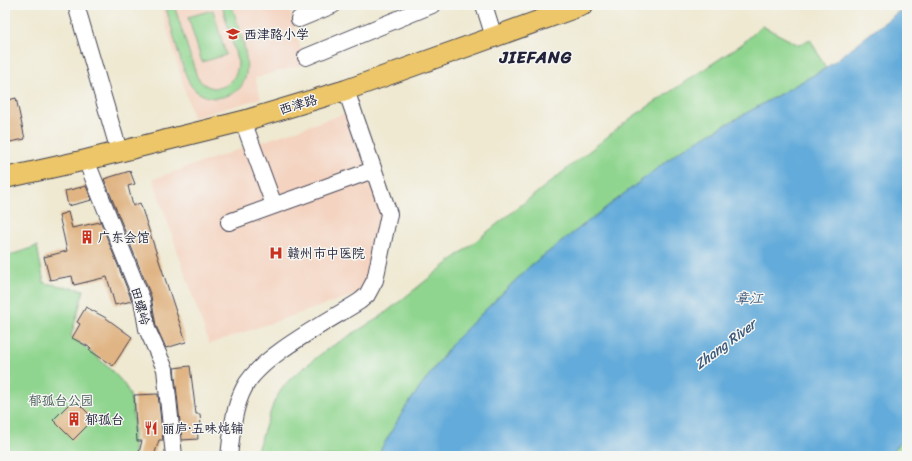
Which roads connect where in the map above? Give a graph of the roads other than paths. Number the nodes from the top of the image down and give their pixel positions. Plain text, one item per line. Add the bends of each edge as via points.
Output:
1 (76, 5) edge
2 (333, 5) edge
3 (432, 5) edge
4 (484, 5) edge
5 (584, 5) edge
6 (299, 19) dead end
7 (494, 37) junction
8 (306, 57) dead end
9 (346, 90) junction
10 (243, 121) junction
11 (119, 151) junction
12 (86, 160) junction
13 (373, 170) junction
14 (5, 178) edge
15 (274, 205) junction
16 (230, 222) dead end
17 (174, 456) edge
18 (229, 456) edge

1 - 11 street
2 - 6 street
3 - 8 street
4 - 7 street
5 - 7 main road, 西津路
7 - 9 main road, 西津路
9 - 10 main road, 西津路
9 - 13 street
10 - 11 main road, 西津路
10 - 15 street
11 - 12 main road, 西津路
12 - 14 main road, 西津路
12 - 17 street, 田螺岭 via 142,300 147,329 165,369
13 - 15 street
13 - 18 street via 389,214 371,289 360,301 284,350 252,376 244,386 236,408
15 - 16 street

